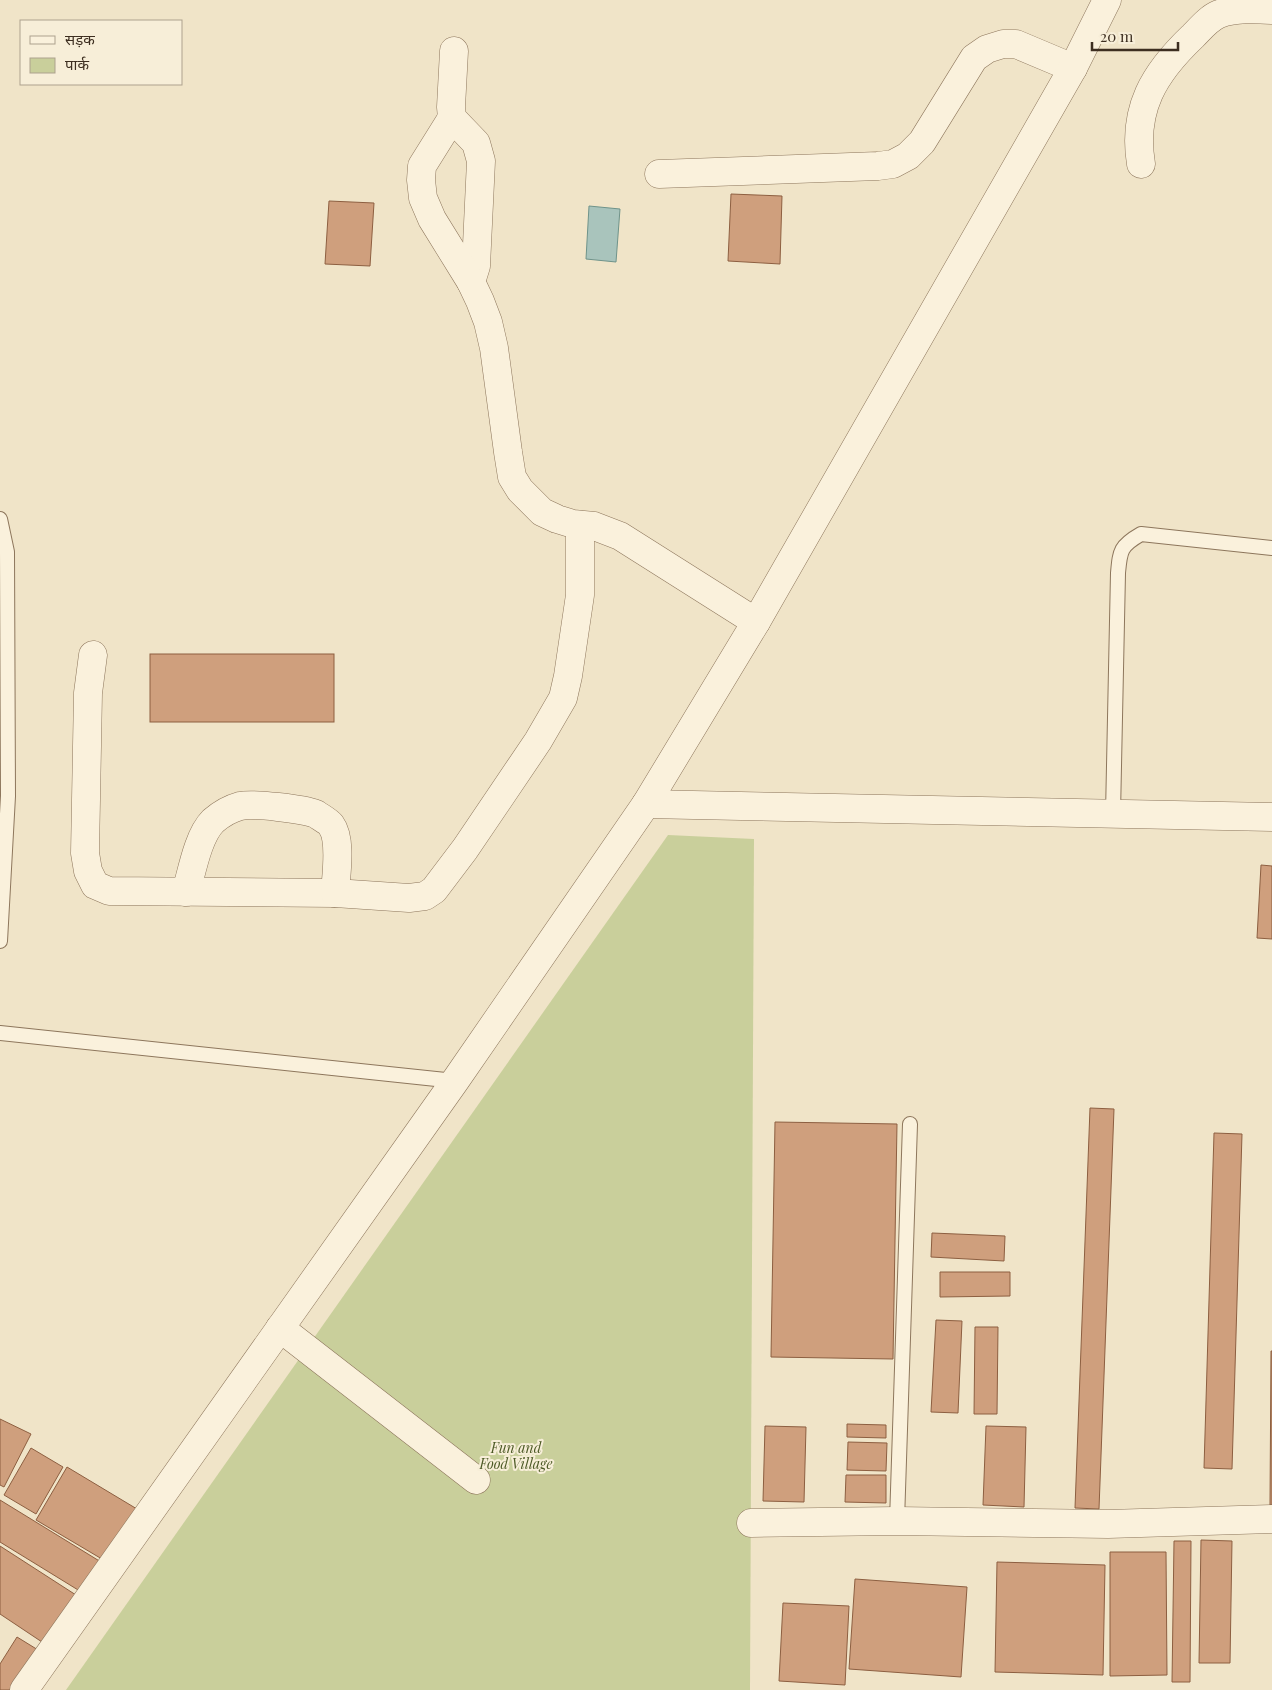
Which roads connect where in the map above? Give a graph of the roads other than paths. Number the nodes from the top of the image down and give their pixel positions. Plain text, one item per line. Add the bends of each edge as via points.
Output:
1 (1107, 0) edge
2 (1208, 7) edge
3 (1272, 10) edge
4 (454, 52) dead end
5 (1073, 68) junction
6 (452, 118) junction
7 (1142, 164) dead end
8 (659, 174) dead end
9 (471, 282) junction
10 (0, 519) edge
11 (580, 525) junction
12 (1272, 548) edge
13 (756, 622) junction
14 (93, 655) dead end
15 (646, 804) junction
16 (1113, 814) junction
17 (1272, 817) edge
18 (186, 892) junction
19 (335, 893) junction
20 (0, 941) edge
21 (0, 1033) edge
22 (455, 1081) junction
23 (910, 1124) dead end
24 (280, 1328) junction
25 (476, 1480) dead end
26 (1272, 1519) edge
27 (898, 1521) junction
28 (751, 1523) dead end
29 (24, 1690) edge

1 - 5 street
2 - 3 street
2 - 7 street via 1203,26 1179,48 1159,74 1145,102 1138,144
4 - 6 street
5 - 8 street via 1016,44 987,49 974,58 922,142 908,156 893,164
5 - 13 street
6 - 9 street via 476,143 481,161 476,266
6 - 9 street via 422,166 420,180 432,219
9 - 11 street via 488,322 494,348 512,476 520,490 542,512
10 - 20 lane via 7,552 8,796
11 - 13 street via 594,526 620,536
11 - 19 street via 580,595 568,676 563,698 533,748 434,890 425,896 409,898
12 - 16 lane via 1140,534 1120,552
13 - 15 street
14 - 18 street via 88,693 85,815 88,871 95,885 109,891
15 - 16 street
15 - 22 street
16 - 17 street
18 - 19 street
18 - 19 street via 203,834 227,810 242,806 275,807 314,814 330,823 337,848
21 - 22 lane
22 - 24 street
23 - 27 lane
24 - 25 street
24 - 29 street
26 - 27 street via 1108,1524
27 - 28 street

